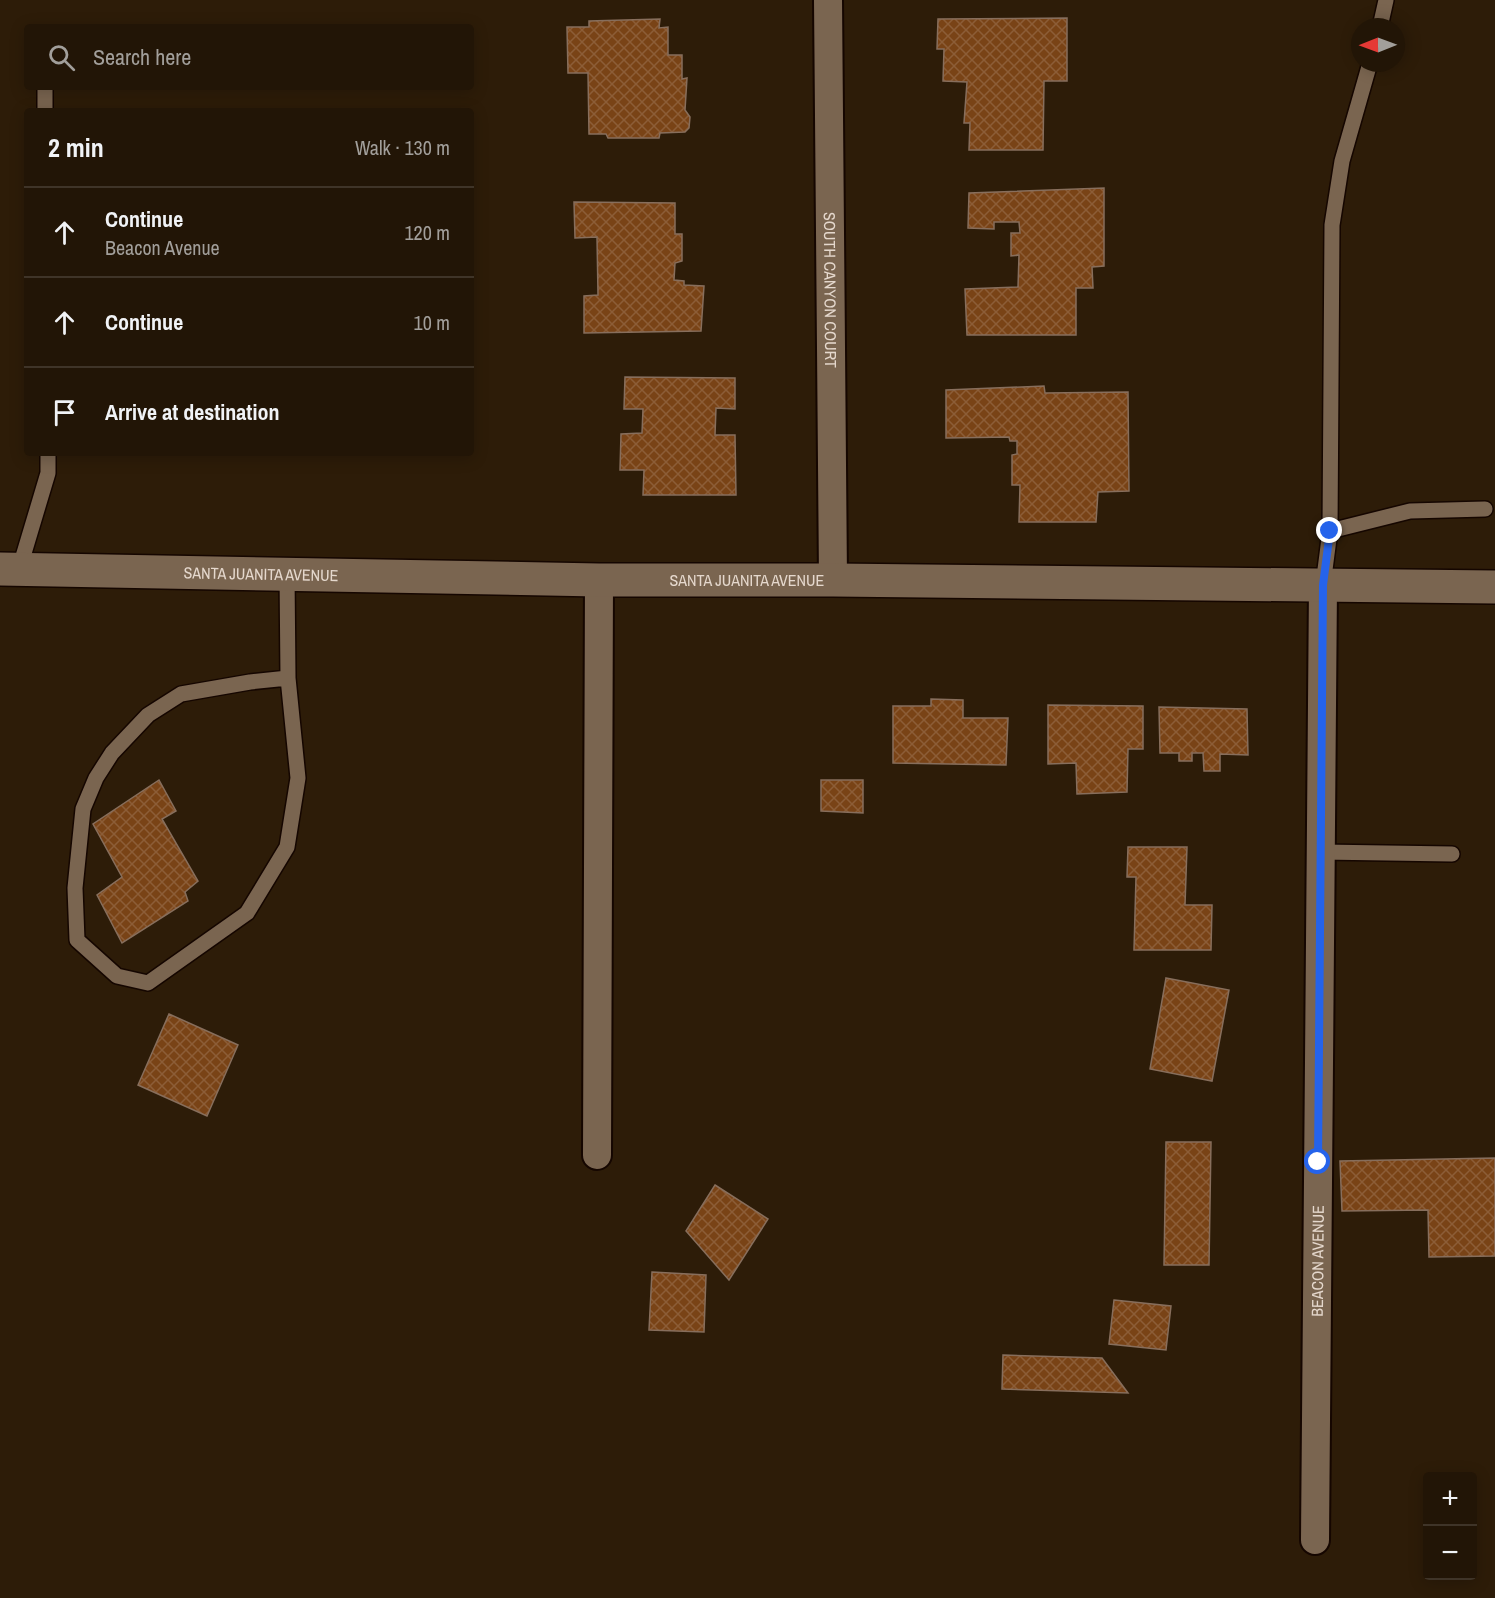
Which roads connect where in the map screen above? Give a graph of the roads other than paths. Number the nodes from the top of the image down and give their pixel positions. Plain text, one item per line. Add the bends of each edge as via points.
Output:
1 (828, 0) edge
2 (1386, 0) edge
3 (1382, 18) edge
4 (1367, 72) edge
5 (45, 90) edge
6 (45, 108) edge
7 (48, 456) edge
8 (1485, 509) dead end
9 (1330, 531) junction
10 (9, 570) edge
11 (287, 574) junction
12 (599, 580) junction
13 (834, 580) junction
14 (1323, 585) junction
15 (1495, 587) edge
16 (288, 678) junction
17 (1321, 852) junction
18 (1452, 854) dead end
19 (597, 1155) dead end
20 (1315, 1540) dead end

1 - 13 street, SOUTH CANYON COURT
2 - 3 lane
4 - 9 lane via 1342,161 1332,225
5 - 6 lane
7 - 10 lane via 48,472
8 - 9 lane via 1410,511
9 - 14 lane
10 - 11 street, SANTA JUANITA AVENUE
11 - 12 street, SANTA JUANITA AVENUE
11 - 16 lane
12 - 13 street, SANTA JUANITA AVENUE
12 - 19 street
13 - 14 street, SANTA JUANITA AVENUE
14 - 15 street, SANTA JUANITA AVENUE
14 - 17 street, BEACON AVENUE
16 - 16 lane via 182,694 148,715 112,753 96,778 83,809 79,835 77,940 117,976 148,983 247,913 287,847 297,777
17 - 18 lane
17 - 20 street, BEACON AVENUE

